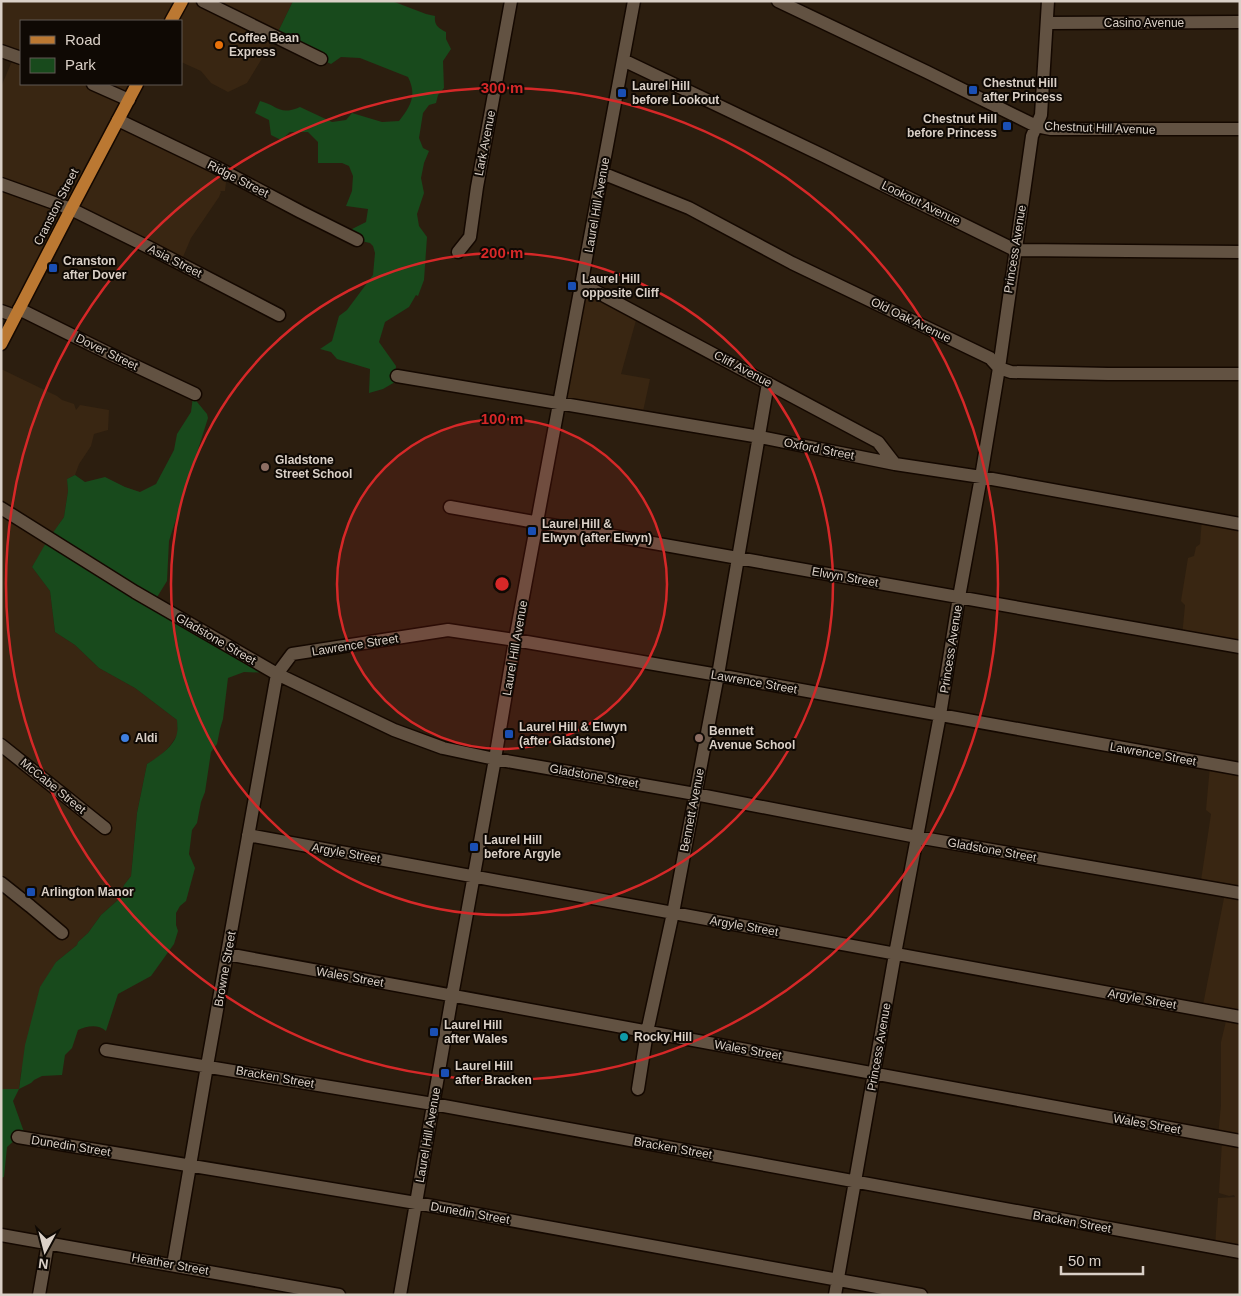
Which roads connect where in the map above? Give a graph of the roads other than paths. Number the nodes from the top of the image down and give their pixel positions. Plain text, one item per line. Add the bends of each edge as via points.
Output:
1 (182, 1) edge
2 (203, 1) edge
3 (511, 1) edge
4 (634, 1) edge
5 (778, 1) edge
6 (1048, 1) edge
7 (172, 20) edge
8 (1240, 22) edge
9 (1047, 23) junction
10 (1, 51) edge
11 (20, 58) edge
12 (321, 59) dead end
13 (624, 60) junction
14 (95, 85) edge
15 (136, 85) edge
16 (129, 100) junction
17 (118, 120) junction
18 (1036, 126) junction
19 (1240, 129) edge
20 (602, 173) junction
21 (1, 184) edge
22 (71, 209) junction
23 (356, 240) dead end
24 (1015, 250) junction
25 (458, 252) dead end
26 (1240, 252) edge
27 (582, 284) junction
28 (1, 311) edge
29 (17, 312) junction
30 (279, 315) dead end
31 (1, 344) edge
32 (999, 368) junction
33 (1240, 374) edge
34 (397, 376) dead end
35 (768, 383) junction
36 (195, 394) dead end
37 (559, 404) junction
38 (760, 437) junction
39 (895, 464) junction
40 (981, 477) junction
41 (450, 507) dead end
42 (1, 508) edge
43 (538, 522) junction
44 (1240, 524) edge
45 (739, 558) junction
46 (959, 597) junction
47 (515, 640) junction
48 (1240, 648) edge
49 (277, 674) junction
50 (718, 675) junction
51 (940, 715) junction
52 (1, 745) edge
53 (496, 758) junction
54 (1240, 769) edge
55 (695, 794) junction
56 (105, 828) dead end
57 (248, 835) junction
58 (917, 837) junction
59 (474, 876) junction
60 (1, 883) edge
61 (1240, 893) edge
62 (673, 913) junction
63 (62, 933) dead end
64 (228, 954) junction
65 (895, 954) junction
66 (452, 996) junction
67 (1240, 1017) edge
68 (647, 1032) junction
69 (106, 1050) dead end
70 (207, 1066) junction
71 (874, 1074) junction
72 (638, 1089) dead end
73 (433, 1104) junction
74 (18, 1137) dead end
75 (1240, 1141) edge
76 (190, 1166) junction
77 (854, 1182) junction
78 (416, 1203) junction
79 (1, 1235) edge
80 (48, 1243) junction
81 (1240, 1252) edge
82 (173, 1265) junction
83 (837, 1280) junction
84 (39, 1295) edge
85 (339, 1295) edge
86 (400, 1295) edge
87 (835, 1295) edge
88 (920, 1295) edge

1 - 7 main road
2 - 12 street
3 - 25 street, Lark Avenue via 470,237
4 - 13 street, Laurel Hill Avenue
5 - 18 street, Chestnut Hill Avenue
6 - 9 street, Princess Avenue
8 - 9 street, Casino Avenue
9 - 18 street, Princess Avenue via 1041,115
10 - 11 street
13 - 20 street, Laurel Hill Avenue
13 - 24 street, Lookout Avenue
14 - 16 street
15 - 16 main road, Cranston Street
16 - 17 main road, Cranston Street
17 - 22 main road, Cranston Street
17 - 23 street, Ridge Street
18 - 19 street, Chestnut Hill Avenue via 1051,129
18 - 24 street, Princess Avenue
20 - 27 street, Laurel Hill Avenue
20 - 32 street, Old Oak Avenue via 689,208 792,263 990,358
21 - 22 street, Asia Street
22 - 29 main road, Cranston Street
22 - 30 street, Asia Street
24 - 26 street, Lookout Avenue
24 - 32 street, Princess Avenue
27 - 35 street, Cliff Avenue
27 - 37 street, Laurel Hill Avenue
28 - 29 street, Dover Street
29 - 31 main road, Cranston Street
29 - 36 street, Dover Street
32 - 33 street, Old Oak Avenue via 1030,373
32 - 40 street, Princess Avenue
34 - 37 street, Oxford Street
35 - 38 street, Bennett Avenue
35 - 39 street, Cliff Avenue via 878,442
37 - 38 street, Oxford Street
37 - 43 street, Laurel Hill Avenue
38 - 39 street, Oxford Street
38 - 45 street, Bennett Avenue
39 - 40 street, Oxford Street
40 - 44 street, Oxford Street
40 - 46 street, Princess Avenue
41 - 43 street, Elwyn Street
42 - 49 street, Gladstone Street via 135,592
43 - 45 street, Elwyn Street
43 - 47 street, Laurel Hill Avenue
45 - 46 street, Elwyn Street
45 - 50 street, Bennett Avenue
46 - 48 street, Elwyn Street
46 - 51 street, Princess Avenue
47 - 49 street, Lawrence Street via 448,630 292,654
47 - 50 street, Lawrence Street
47 - 53 street, Laurel Hill Avenue
49 - 53 street, Gladstone Street via 394,730 443,748
49 - 57 street, Browne Street
50 - 51 street, Lawrence Street
50 - 55 street, Bennett Avenue
51 - 54 street, Lawrence Street
51 - 58 street, Princess Avenue
52 - 56 street, McCabe Street
53 - 55 street, Gladstone Street
53 - 59 street, Laurel Hill Avenue
55 - 58 street, Gladstone Street
55 - 62 street, Bennett Avenue
57 - 59 street, Argyle Street
57 - 64 street, Browne Street
58 - 61 street, Gladstone Street
58 - 65 street, Princess Avenue
59 - 62 street, Argyle Street
59 - 66 street, Laurel Hill Avenue
60 - 63 street
62 - 65 street, Argyle Street
62 - 68 street, Bennett Avenue
64 - 66 street, Wales Street
64 - 70 street, Browne Street
65 - 67 street, Argyle Street
65 - 71 street, Princess Avenue
66 - 68 street, Wales Street
66 - 73 street, Laurel Hill Avenue
68 - 71 street, Wales Street
68 - 72 street, Bennett Avenue
69 - 70 street, Bracken Street
70 - 73 street, Bracken Street
70 - 76 street, Browne Street
71 - 75 street, Wales Street
71 - 77 street, Princess Avenue
73 - 77 street, Bracken Street
73 - 78 street, Laurel Hill Avenue
74 - 76 street, Dunedin Street
76 - 78 street, Dunedin Street
76 - 82 street, Browne Street
77 - 81 street, Bracken Street
77 - 83 street, Princess Avenue
78 - 83 street, Dunedin Street
78 - 86 street, Laurel Hill Avenue
79 - 80 street, Heather Street
80 - 82 street, Heather Street
80 - 84 street
82 - 85 street, Heather Street
83 - 87 street, Princess Avenue
83 - 88 street, Dunedin Street

